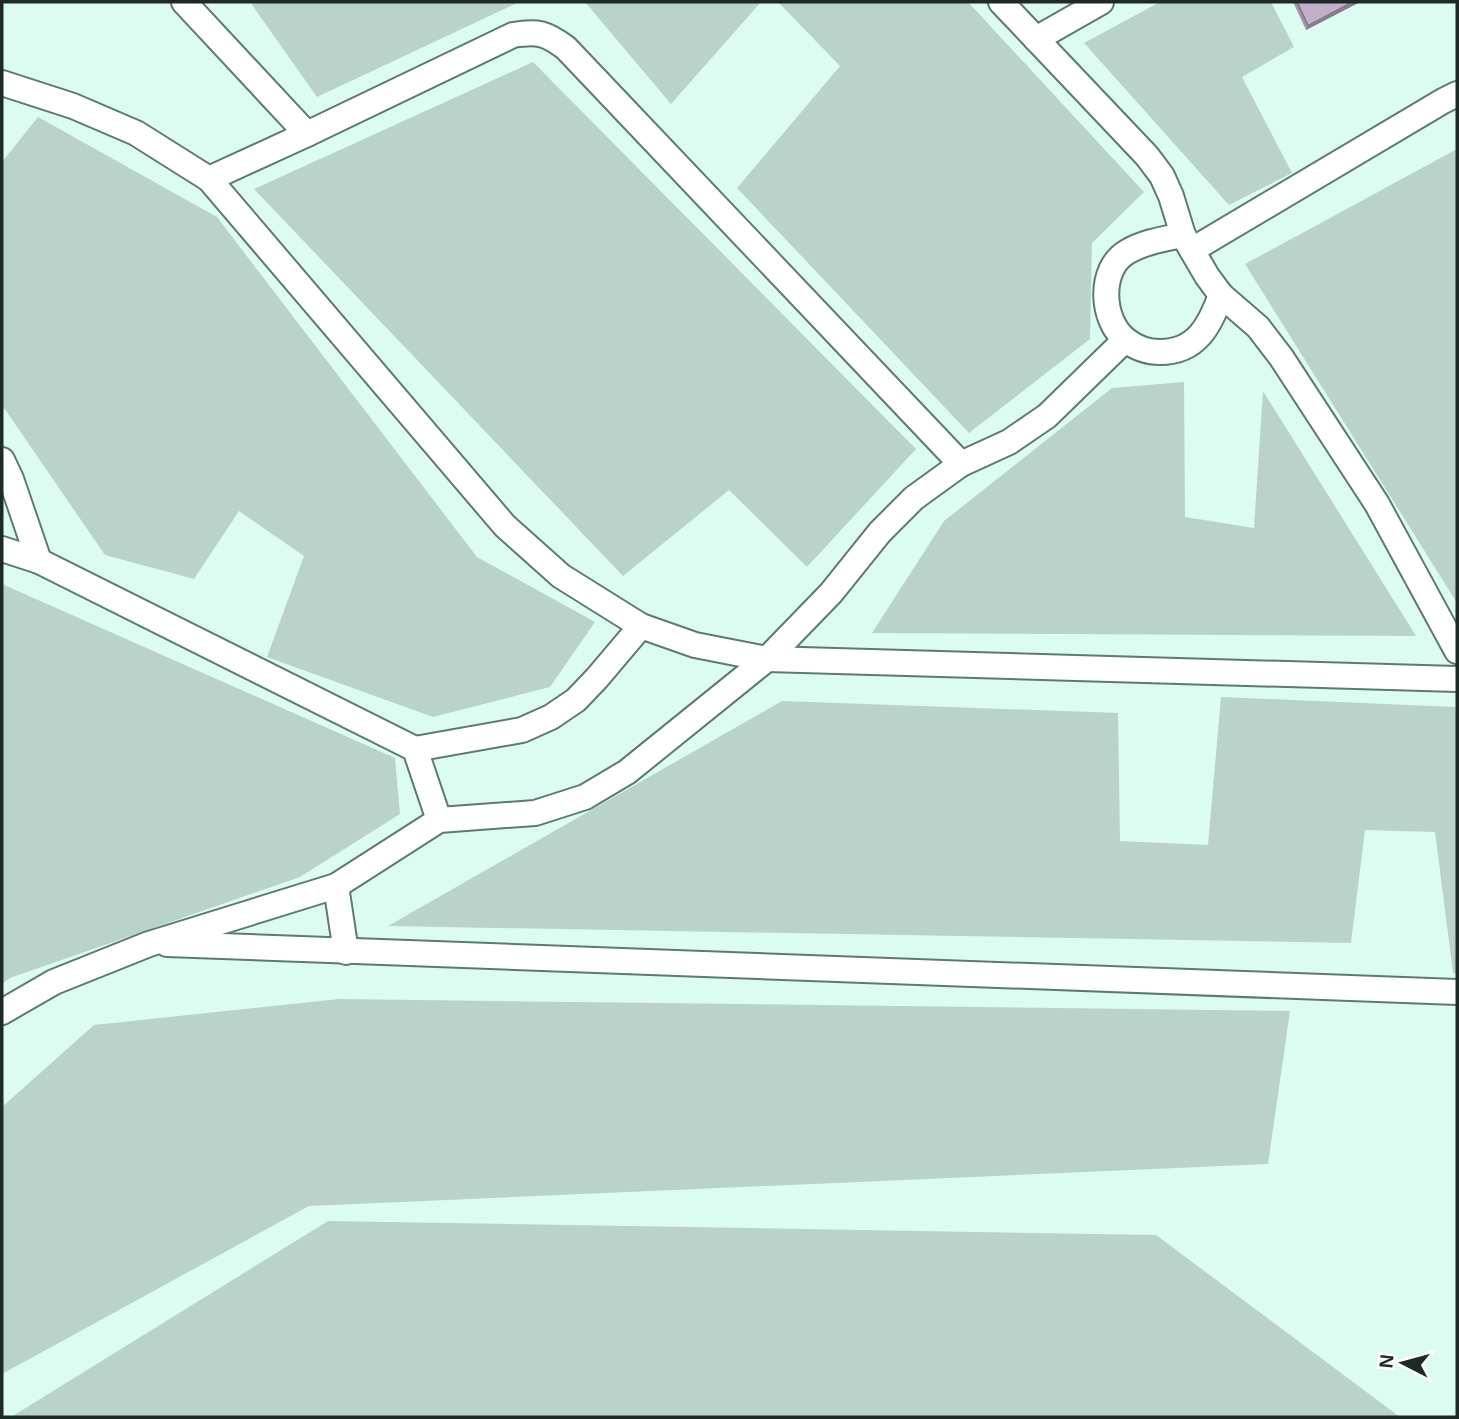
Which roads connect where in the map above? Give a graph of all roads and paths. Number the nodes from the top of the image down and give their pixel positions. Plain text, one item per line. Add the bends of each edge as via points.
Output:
1 (184, 2) edge
2 (1001, 2) edge
3 (1101, 2) edge
4 (1036, 39) junction
5 (2, 83) edge
6 (1457, 94) edge
7 (307, 134) junction
8 (209, 179) junction
9 (1187, 242) junction
10 (1221, 295) junction
11 (1125, 340) junction
12 (2, 460) edge
13 (961, 464) junction
14 (2, 549) edge
15 (39, 561) junction
16 (641, 626) junction
17 (1457, 651) edge
18 (767, 659) junction
19 (1457, 679) edge
20 (415, 749) junction
21 (439, 820) junction
22 (336, 886) junction
23 (149, 944) junction
24 (346, 952) junction
25 (1457, 992) edge
26 (2, 1012) edge

1 - 7 street
2 - 4 street
3 - 4 street
4 - 9 street via 1162,176
5 - 8 street via 136,133
6 - 9 street
7 - 8 street
7 - 13 street via 513,35 532,32 551,37
8 - 16 street via 505,526 561,576
9 - 10 street
9 - 11 street via 1150,242 1125,253 1110,269 1108,316
10 - 11 street via 1212,320 1196,340 1173,352 1148,352
10 - 17 street via 1258,327 1281,357 1377,504
11 - 13 street via 1047,416 1009,442
12 - 15 street
13 - 18 street via 914,498 880,532 831,593
14 - 15 street
15 - 20 street
16 - 18 street via 695,645
16 - 20 street via 576,700 551,717 523,730
18 - 19 street
18 - 21 street via 627,772 585,797 535,813
20 - 21 street
21 - 22 street
22 - 23 street
22 - 24 street
23 - 24 street
23 - 26 street via 54,982
24 - 25 street

